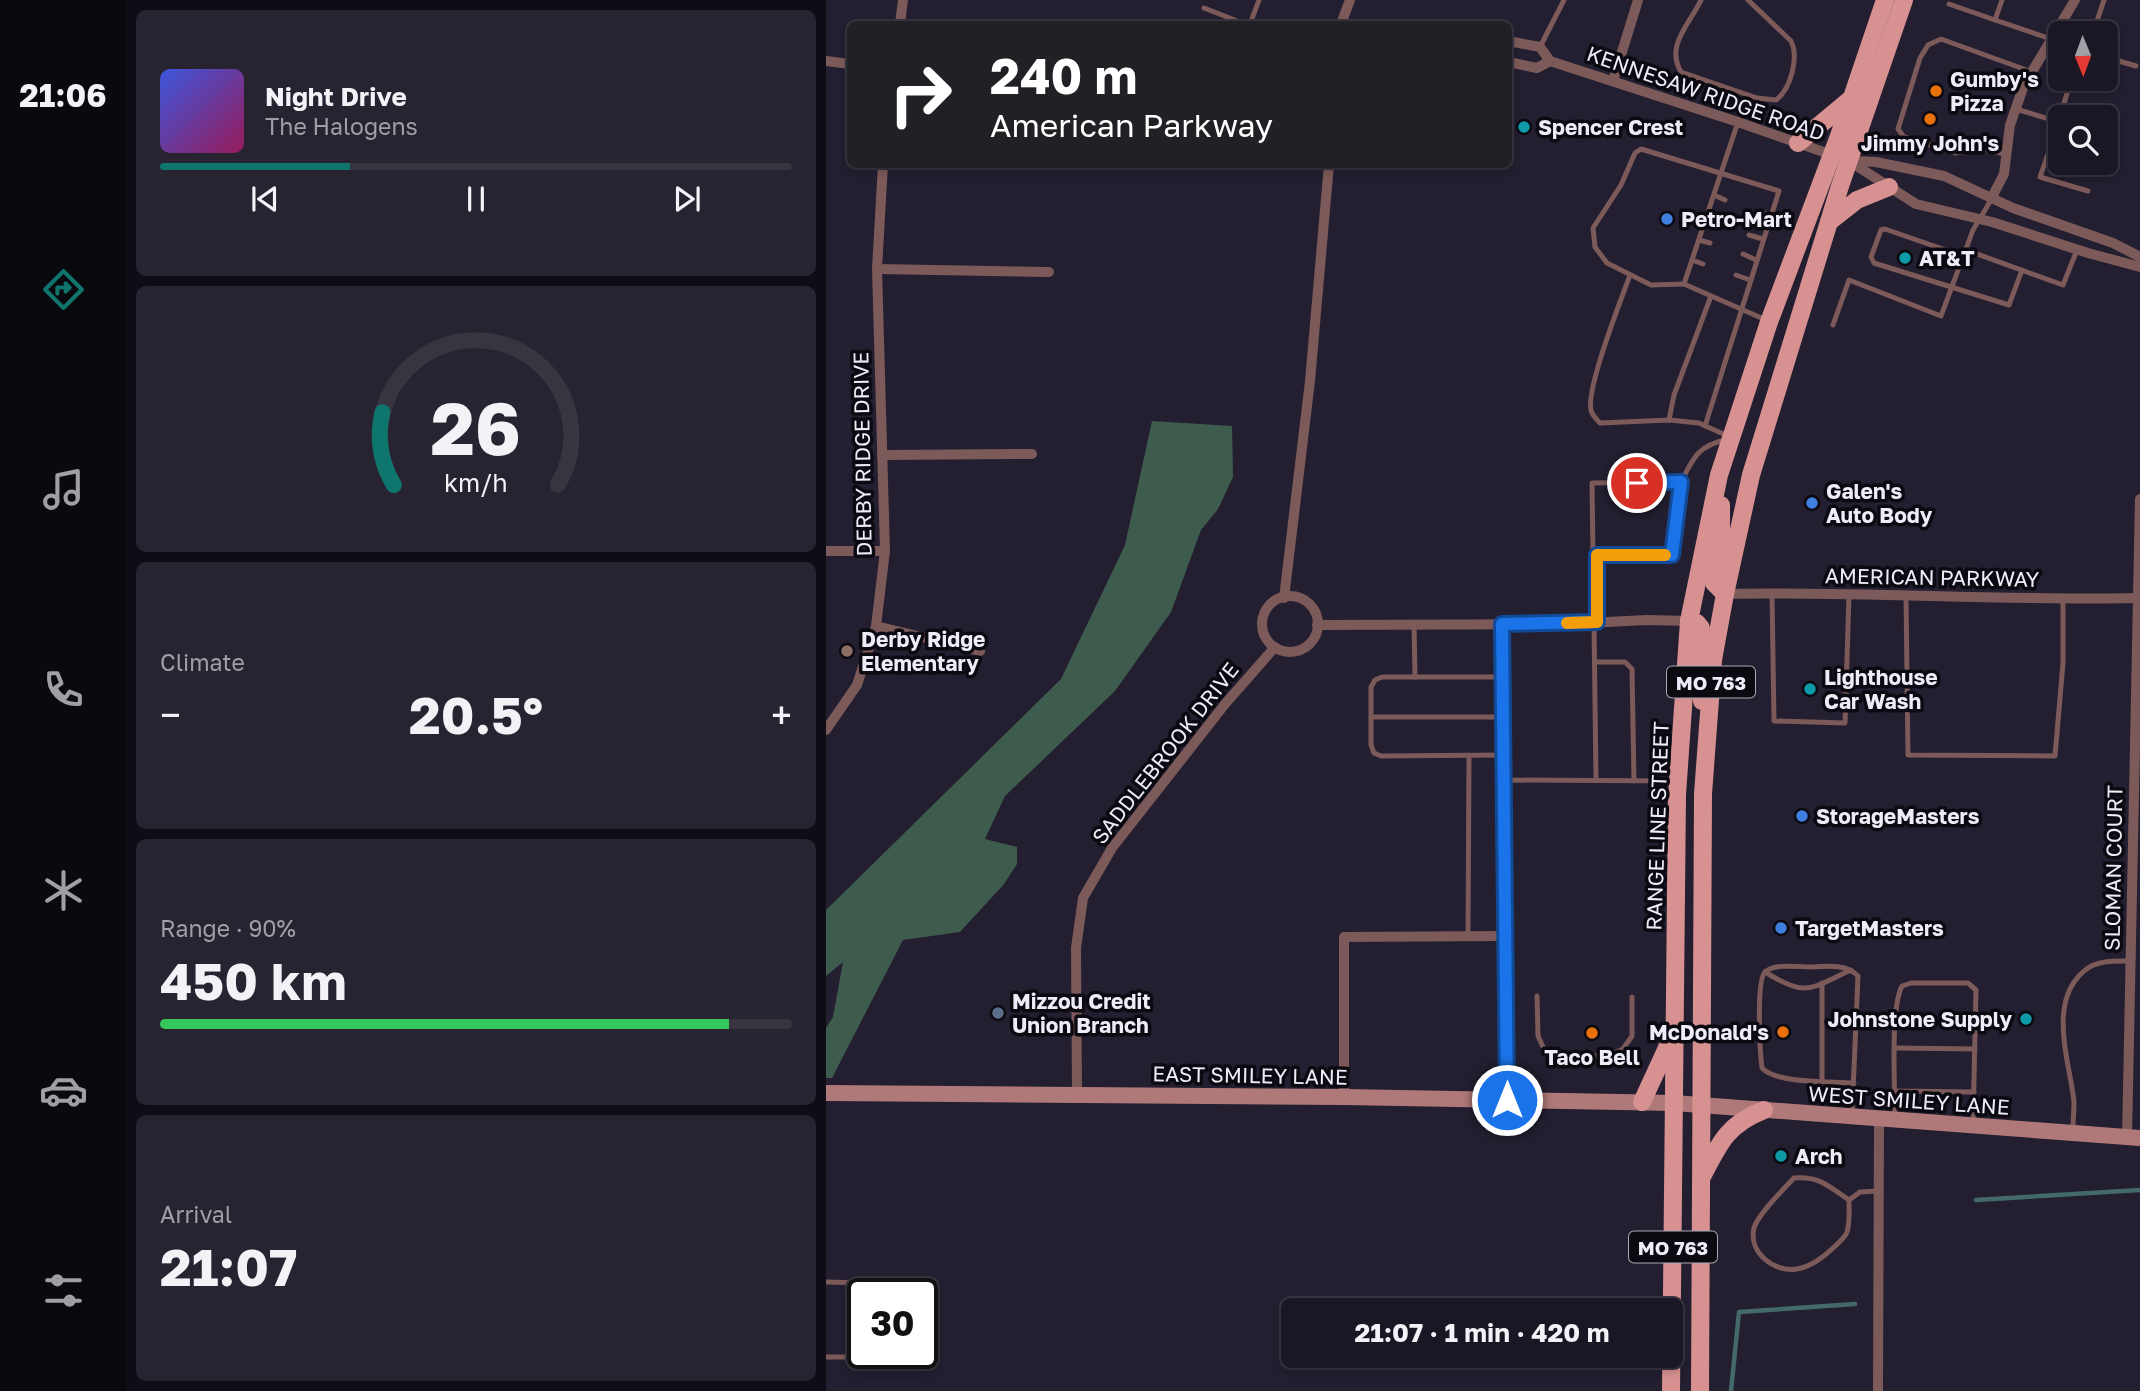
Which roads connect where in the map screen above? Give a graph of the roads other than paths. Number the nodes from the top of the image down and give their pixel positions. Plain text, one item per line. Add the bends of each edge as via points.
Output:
1 (903, 0) edge
2 (1259, 0) edge
3 (1349, 0) edge
4 (1564, 0) edge
5 (1638, 0) edge
6 (1701, 0) edge
7 (1748, 0) edge
8 (1885, 0) edge
9 (1904, 0) edge
10 (2002, 0) edge
11 (2075, 0) edge
12 (2104, 0) edge
13 (1949, 4) dead end
14 (1204, 8) dead end
15 (1995, 20) junction
16 (900, 21) edge
17 (1237, 21) edge
18 (1251, 21) edge
19 (1342, 21) edge
20 (2065, 21) edge
21 (2097, 21) edge
22 (2048, 38) edge
23 (1512, 42) edge
24 (1540, 47) junction
25 (2048, 51) edge
26 (826, 61) edge
27 (1550, 61) junction
28 (2118, 61) edge
29 (1512, 63) edge
30 (847, 64) edge
31 (2136, 66) dead end
32 (2032, 72) junction
33 (1613, 81) junction
34 (1852, 98) junction
35 (2016, 109) junction
36 (2048, 116) edge
37 (1738, 122) junction
38 (1798, 144) junction
39 (2048, 153) edge
40 (2007, 154) junction
41 (1831, 155) junction
42 (1849, 161) junction
43 (883, 168) edge
44 (1329, 168) edge
45 (1721, 173) junction
46 (1889, 187) junction
47 (2088, 191) dead end
48 (1714, 195) junction
49 (1991, 199) junction
50 (1725, 200) dead end
51 (1758, 211) dead end
52 (1771, 216) junction
53 (1706, 218) junction
54 (1978, 219) junction
55 (1717, 222) dead end
56 (1829, 222) junction
57 (1749, 235) dead end
58 (1763, 239) junction
59 (1699, 240) junction
60 (1710, 243) dead end
61 (2077, 250) junction
62 (1964, 253) junction
63 (1743, 254) dead end
64 (2140, 257) edge
65 (1692, 260) junction
66 (1756, 260) junction
67 (1703, 264) dead end
68 (2140, 267) edge
69 (877, 269) junction
70 (2022, 270) junction
71 (1049, 272) dead end
72 (1630, 275) junction
73 (1736, 275) dead end
74 (1750, 280) junction
75 (1684, 285) junction
76 (1951, 288) junction
77 (1711, 296) junction
78 (1740, 309) junction
79 (1769, 321) junction
80 (1833, 325) dead end
81 (1669, 420) junction
82 (1705, 426) junction
83 (1731, 438) junction
84 (1032, 454) dead end
85 (882, 455) junction
86 (1722, 466) junction
87 (1681, 482) junction
88 (2140, 499) edge
89 (826, 551) edge
90 (885, 551) junction
91 (1597, 555) junction
92 (1772, 593) junction
93 (1725, 594) junction
94 (1849, 595) junction
95 (1906, 596) junction
96 (1284, 598) junction
97 (2138, 598) junction
98 (2063, 600) junction
99 (1689, 621) junction
100 (1596, 622) junction
101 (1414, 624) junction
102 (1502, 624) junction
103 (1317, 625) junction
104 (876, 626) junction
105 (1275, 647) junction
106 (981, 651) dead end
107 (1595, 662) junction
108 (1415, 677) junction
109 (1503, 677) junction
110 (1371, 717) junction
111 (1503, 717) junction
112 (826, 730) edge
113 (1707, 736) junction
114 (1503, 755) junction
115 (1469, 756) junction
116 (1504, 780) junction
117 (1596, 780) junction
118 (1634, 781) junction
119 (1678, 781) junction
120 (1468, 936) junction
121 (1505, 936) junction
122 (2131, 961) junction
123 (1851, 970) junction
124 (1765, 972) junction
125 (1822, 983) junction
126 (1537, 996) dead end
127 (1632, 997) dead end
128 (2135, 1007) edge
129 (1675, 1031) junction
130 (1896, 1048) junction
131 (1975, 1049) junction
132 (1822, 1080) junction
133 (1854, 1083) junction
134 (2134, 1086) edge
135 (1895, 1091) junction
136 (1974, 1092) junction
137 (826, 1093) edge
138 (1077, 1094) junction
139 (1344, 1097) junction
140 (1507, 1100) junction
141 (1642, 1102) junction
142 (1674, 1102) junction
143 (1702, 1105) junction
144 (1764, 1110) junction
145 (1852, 1117) junction
146 (1887, 1120) junction
147 (1973, 1126) junction
148 (2073, 1133) junction
149 (2134, 1138) edge
150 (1701, 1178) junction
151 (1879, 1191) junction
152 (1849, 1200) junction
153 (826, 1282) edge
154 (847, 1283) edge
155 (826, 1357) edge
156 (847, 1357) edge
157 (1671, 1391) edge
158 (1700, 1391) edge
159 (1878, 1391) edge

1 - 16 street
2 - 18 lane
3 - 19 street
4 - 24 lane
5 - 33 street
6 - 7 lane via 1676,44 1681,72 1776,100 1788,86 1794,47
8 - 34 main road, RANGE LINE STREET / MO 763
9 - 42 main road, MO 763
10 - 15 lane
11 - 20 street
12 - 21 lane
13 - 15 lane
14 - 17 lane
15 - 22 lane
23 - 24 street
24 - 27 street
25 - 32 street
26 - 30 street
27 - 29 street, KENNESAW RIDGE ROAD via 1537,68
27 - 33 street, KENNESAW RIDGE ROAD
28 - 31 lane
32 - 35 street
32 - 40 lane via 1941,39 1927,45 1898,130 1903,136 1956,153 1983,149
33 - 37 street, KENNESAW RIDGE ROAD
34 - 38 main road
34 - 41 main road, RANGE LINE STREET / MO 763
35 - 36 lane
35 - 40 street
37 - 38 street, KENNESAW RIDGE ROAD
37 - 45 lane
38 - 41 street, KENNESAW RIDGE ROAD
39 - 47 lane via 2040,177
40 - 49 street via 2004,174
41 - 42 street, KENNESAW RIDGE ROAD
41 - 79 main road, RANGE LINE STREET / MO 763
42 - 46 street
42 - 49 street via 1944,176
42 - 56 main road, MO 763
43 - 69 street, DERBY RIDGE DRIVE
44 - 96 street
45 - 48 lane
45 - 52 lane via 1779,191
45 - 72 lane via 1641,149 1635,153 1593,228 1595,247 1607,263
46 - 54 street via 1916,204
46 - 56 main road via 1857,200
48 - 50 lane
48 - 53 lane
49 - 54 lane
49 - 64 street
51 - 52 lane
52 - 58 lane
53 - 55 lane
53 - 59 lane
54 - 61 street
54 - 62 lane
56 - 93 main road, MO 763 via 1751,475
57 - 58 lane
58 - 66 lane
59 - 60 lane
59 - 65 lane
61 - 68 street
61 - 70 lane via 2063,285
62 - 70 lane
62 - 76 lane
62 - 76 lane via 1881,230 1871,257 1874,263
63 - 66 lane
65 - 67 lane
65 - 75 lane
66 - 74 lane
69 - 71 street
69 - 85 street, DERBY RIDGE DRIVE
70 - 76 lane via 2008,305
72 - 75 lane via 1651,285
72 - 81 lane via 1608,336 1591,410 1600,423
73 - 74 lane
74 - 78 lane
75 - 77 lane
76 - 80 lane via 1941,316 1849,280
77 - 78 lane
77 - 81 lane
78 - 79 lane
78 - 82 lane
79 - 83 main road, RANGE LINE STREET / MO 763
81 - 82 lane
82 - 83 lane
83 - 86 main road, RANGE LINE STREET / MO 763
83 - 87 lane via 1708,443 1694,456
84 - 85 street
85 - 90 street, DERBY RIDGE DRIVE
86 - 93 main road via 1721,536 1713,574 1714,583
86 - 99 main road, RANGE LINE STREET / MO 763
87 - 91 lane via 1672,555
87 - 91 lane via 1592,483 1593,555
88 - 97 street, SLOMAN COURT
89 - 90 street
90 - 104 street, DERBY RIDGE DRIVE
91 - 100 lane
92 - 93 street, AMERICAN PARKWAY
92 - 94 street, AMERICAN PARKWAY
92 - 94 lane via 1774,721 1846,723
93 - 113 main road, MO 763 via 1713,660
94 - 95 street, AMERICAN PARKWAY
95 - 98 street, AMERICAN PARKWAY
95 - 98 lane via 1908,755 2055,756
96 - 103 street via 1306,601 1317,615
96 - 105 street via 1275,600 1262,618 1267,642
97 - 98 street, AMERICAN PARKWAY
97 - 122 street, SLOMAN COURT
99 - 100 street
99 - 113 main road via 1701,628 1698,674
99 - 119 main road, RANGE LINE STREET / MO 763
100 - 102 street
100 - 107 lane
101 - 102 street
101 - 103 street
101 - 108 lane
102 - 109 street
103 - 105 street via 1317,634 1304,649 1283,652
104 - 106 street
104 - 112 street, DERBY RIDGE DRIVE via 857,685
105 - 138 street, SADDLEBROOK DRIVE via 1112,848 1083,898 1076,948
107 - 117 lane
107 - 118 lane via 1625,662 1632,668
108 - 109 lane
108 - 110 lane via 1375,680
109 - 111 street
110 - 111 lane
110 - 115 lane via 1371,745 1381,756
111 - 114 street
113 - 143 main road, MO 763
114 - 115 lane
114 - 116 street
115 - 120 lane
116 - 117 lane
116 - 121 street
117 - 118 lane
118 - 119 lane
119 - 129 main road, RANGE LINE STREET / MO 763
120 - 121 street
120 - 139 street via 1344,937
121 - 140 street
122 - 128 street, SLOMAN COURT
122 - 148 lane via 2109,961 2088,968 2071,987 2064,1012 2064,1049 2074,1105
123 - 124 lane via 1774,967
123 - 125 lane
123 - 133 lane via 1858,976
124 - 125 lane via 1800,989
124 - 132 lane via 1760,994 1762,1068 1782,1077
125 - 132 lane
126 - 127 lane via 1538,1036 1544,1049 1555,1055 1607,1056 1623,1049 1632,1036
128 - 134 street, SLOMAN COURT
129 - 141 main road
129 - 142 main road, RANGE LINE STREET / MO 763
130 - 131 lane
130 - 131 lane via 1902,986 1968,983 1976,990
130 - 135 lane
131 - 136 lane
132 - 133 lane
133 - 145 lane
134 - 149 street, SLOMAN COURT
135 - 136 lane
135 - 146 lane
136 - 147 lane
137 - 138 street, EAST SMILEY LANE
138 - 139 street, EAST SMILEY LANE
139 - 140 street, EAST SMILEY LANE
140 - 141 street, EAST SMILEY LANE
141 - 142 street, EAST SMILEY LANE
142 - 143 street, WEST SMILEY LANE
142 - 157 main road, RANGE LINE STREET / MO 763
143 - 144 street, WEST SMILEY LANE
143 - 150 main road, MO 763
144 - 145 street, WEST SMILEY LANE
144 - 150 main road via 1733,1126
145 - 146 street, WEST SMILEY LANE
146 - 147 street, WEST SMILEY LANE
146 - 151 street
147 - 148 street, WEST SMILEY LANE
148 - 149 street, WEST SMILEY LANE
150 - 158 main road, MO 763
151 - 152 lane via 1860,1192
151 - 159 street
152 - 152 lane via 1824,1182 1794,1178 1755,1225 1752,1239 1758,1253 1782,1270 1814,1263 1846,1234
153 - 154 lane
155 - 156 lane

